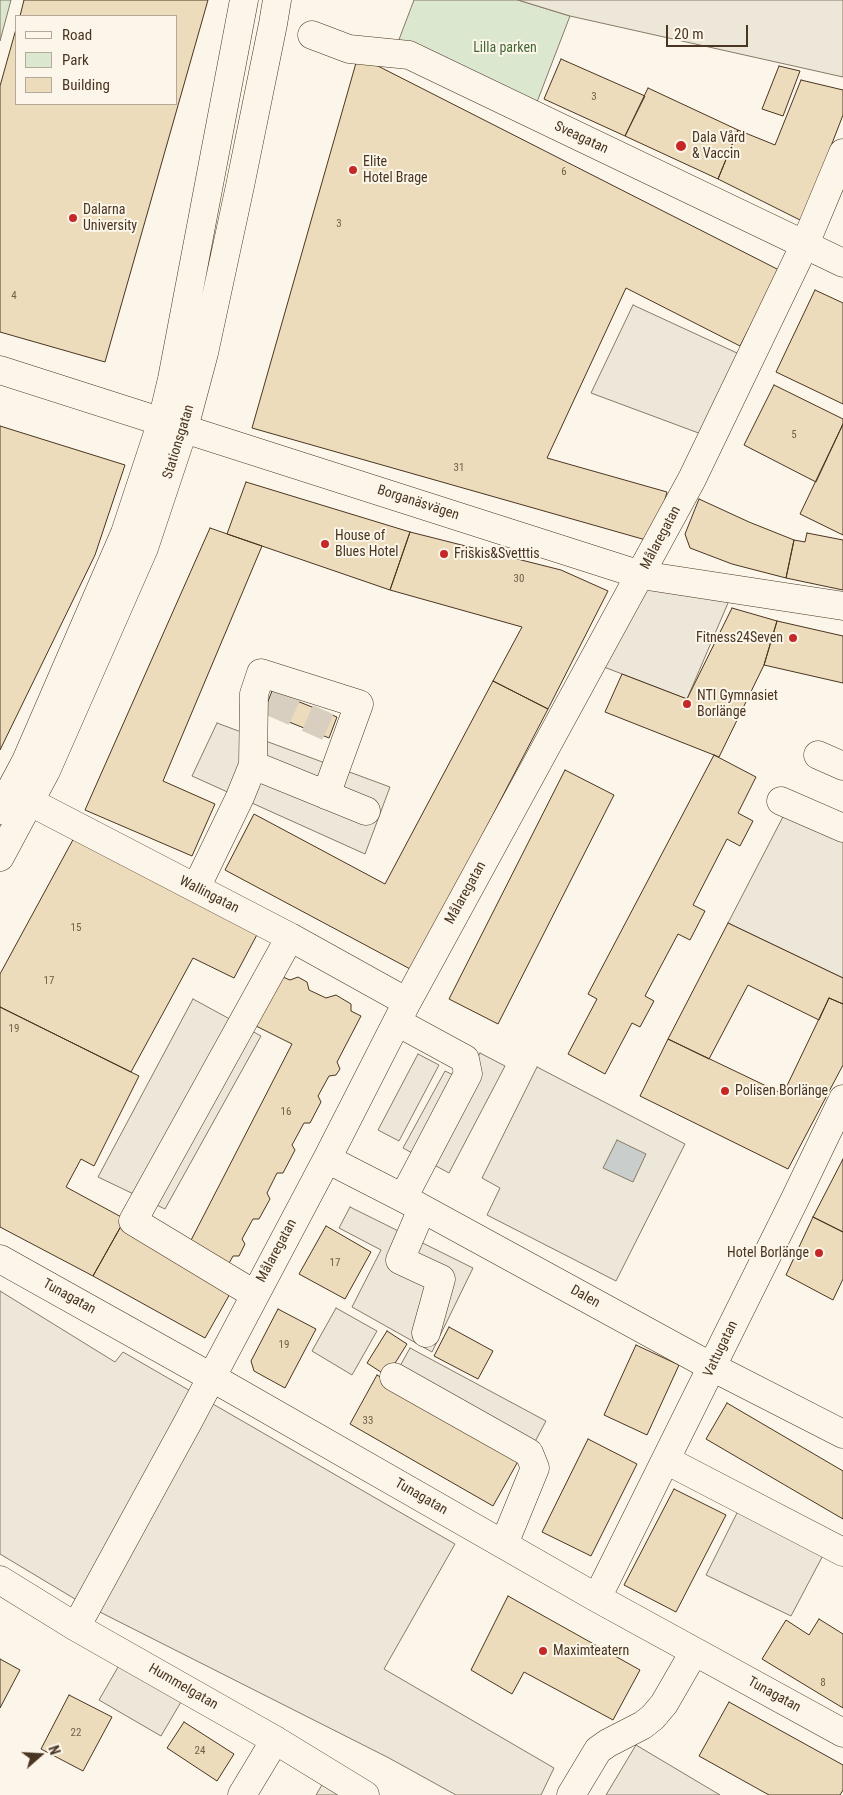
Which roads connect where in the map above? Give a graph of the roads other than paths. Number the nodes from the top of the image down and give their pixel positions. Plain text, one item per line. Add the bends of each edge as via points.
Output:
1 (244, 0) edge
2 (276, 0) edge
3 (312, 36) dead end
4 (843, 153) edge
5 (805, 244) junction
6 (843, 263) edge
7 (0, 370) edge
8 (173, 425) junction
9 (641, 575) junction
10 (843, 606) edge
11 (818, 755) dead end
12 (253, 765) junction
13 (843, 766) edge
14 (326, 794) junction
15 (780, 801) dead end
16 (11, 808) edge
17 (366, 811) dead end
18 (843, 828) edge
19 (0, 857) edge
20 (196, 888) junction
21 (290, 937) junction
22 (402, 1012) junction
23 (843, 1099) edge
24 (327, 1159) junction
25 (413, 1204) junction
26 (0, 1259) edge
27 (254, 1294) junction
28 (426, 1333) dead end
29 (712, 1366) junction
30 (211, 1377) junction
31 (394, 1377) dead end
32 (843, 1434) edge
33 (666, 1460) junction
34 (504, 1544) junction
35 (843, 1552) edge
36 (0, 1580) edge
37 (597, 1598) junction
38 (76, 1627) junction
39 (694, 1652) junction
40 (843, 1733) edge
41 (275, 1740) junction
42 (242, 1795) edge
43 (365, 1795) edge
44 (571, 1795) edge

1 - 8 street, Stationsgatan via 172,380
2 - 8 street, Stationsgatan via 204,353
3 - 5 street, Sveagatan via 349,49 409,55
4 - 5 street, Målaregatan
5 - 6 street, Sveagatan
5 - 9 street, Målaregatan via 698,468
7 - 8 street, Borganäsvägen
8 - 9 street, Borganäsvägen
8 - 16 street, Stationsgatan via 26,761
9 - 10 street, Borganäsvägen
9 - 22 street, Målaregatan
11 - 13 street
12 - 14 street
12 - 14 street via 262,673 359,704
12 - 20 street
14 - 17 street
15 - 18 street
16 - 19 street, Stationsgatan
16 - 20 street, Wallingatan
20 - 21 street, Wallingatan
21 - 22 street, Wallingatan
21 - 27 street via 133,1221
22 - 24 street, Målaregatan
22 - 25 street, Wallingatan via 465,1059 468,1074
23 - 29 street, Vattugatan
24 - 25 street, Dalen
24 - 27 street, Målaregatan
25 - 28 street via 400,1260 441,1278
25 - 29 street, Dalen
26 - 30 street, Tunagatan
27 - 30 street, Målaregatan
29 - 32 street, Dalen
29 - 33 street, Vattugatan
30 - 34 street, Tunagatan
30 - 38 street, Målaregatan
31 - 34 street via 530,1453 535,1468
33 - 35 street
33 - 37 street, Vattugatan
34 - 37 street, Tunagatan
36 - 38 street, Hummelgatan
37 - 39 street, Tunagatan
38 - 41 street, Hummelgatan
39 - 40 street, Tunagatan
39 - 44 street via 659,1710 643,1725 598,1750
41 - 42 street
41 - 43 street, Hummelgatan

